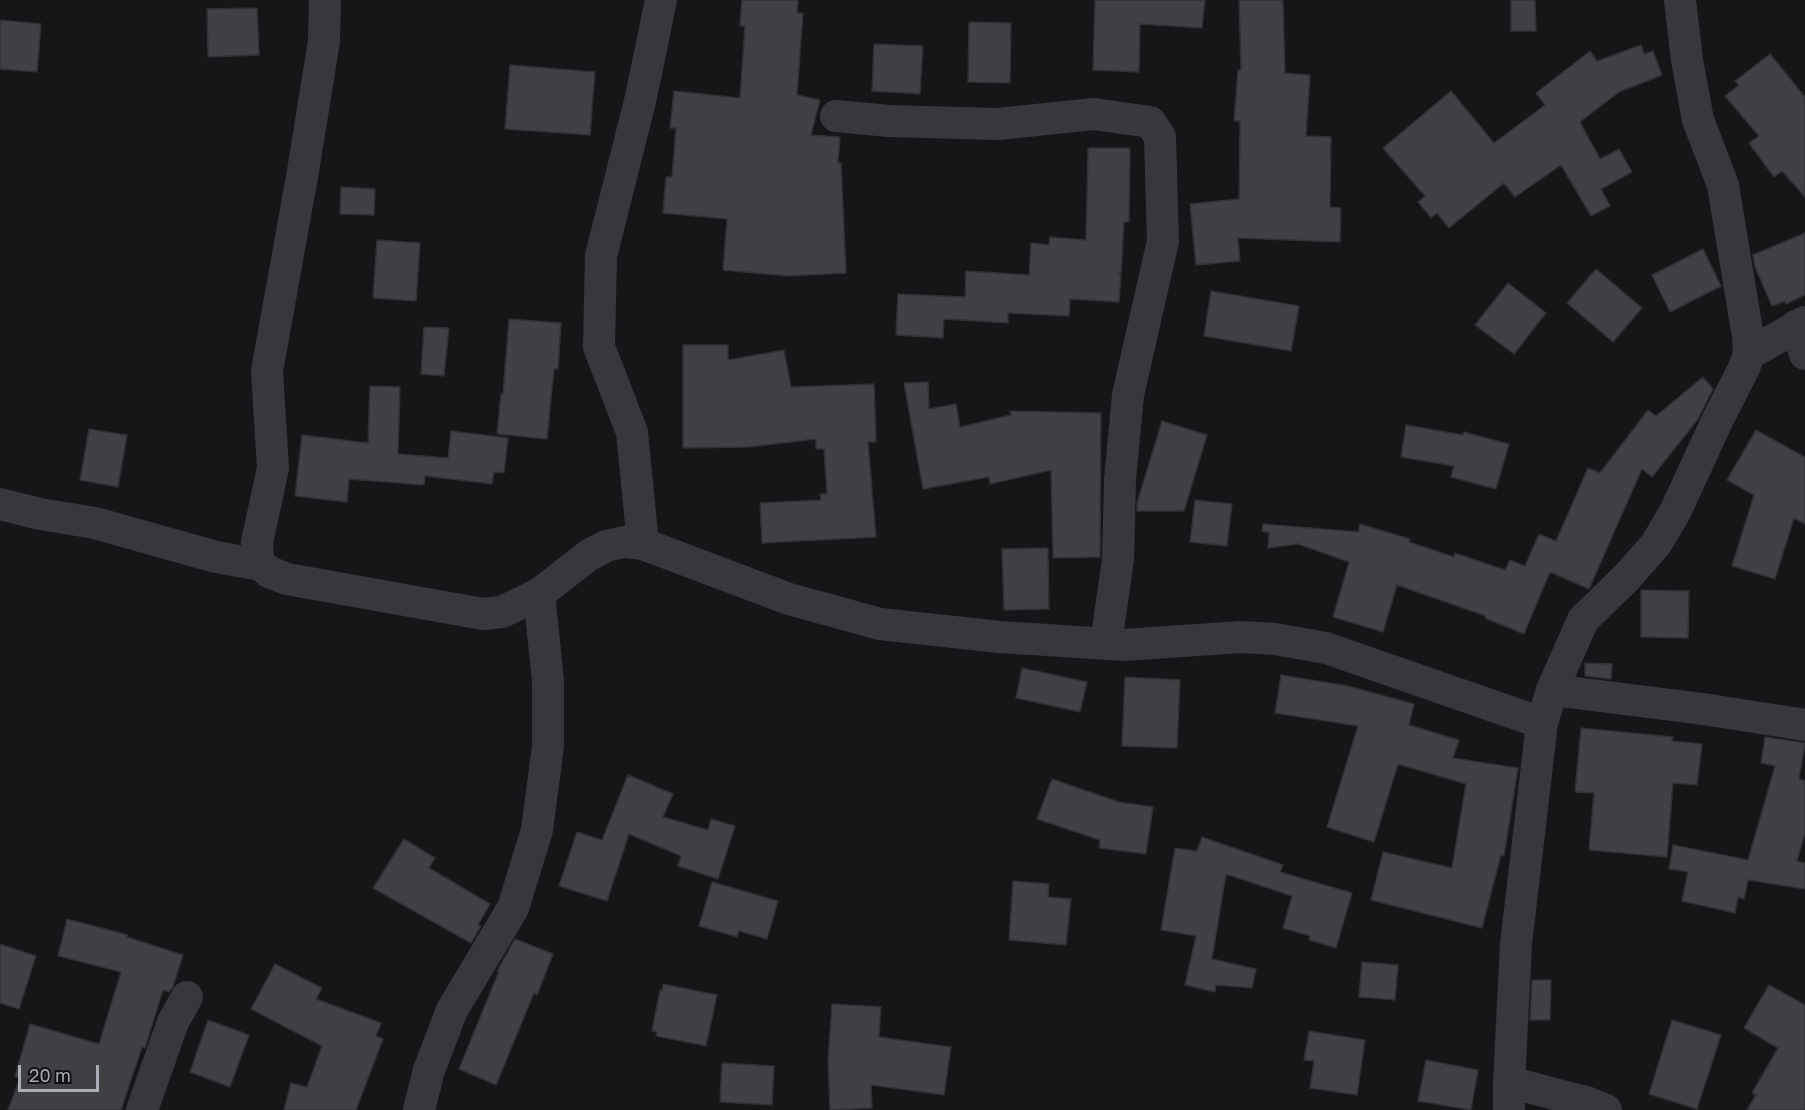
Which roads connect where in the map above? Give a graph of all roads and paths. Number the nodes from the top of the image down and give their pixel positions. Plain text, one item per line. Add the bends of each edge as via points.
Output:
1 (325, 0) edge
2 (660, 0) edge
3 (1680, 0) edge
4 (836, 116) dead end
5 (1802, 334) edge
6 (1749, 354) junction
7 (0, 504) edge
8 (643, 544) junction
9 (261, 565) junction
10 (539, 594) junction
11 (1106, 644) junction
12 (1552, 690) junction
13 (1542, 723) junction
14 (1805, 725) edge
15 (187, 997) dead end
16 (1509, 1096) edge
17 (430, 1107) edge
18 (142, 1110) edge
19 (1606, 1110) edge

1 - 9 street via 324,41 267,371 273,468 257,543
2 - 8 street via 641,97 601,256 599,347 632,432
3 - 6 street via 1698,120 1723,185
4 - 11 street via 998,124 1094,114 1149,122 1160,137 1163,241 1128,395 1118,559
5 - 6 street
6 - 12 street via 1675,512 1656,544 1583,620
7 - 9 street via 95,523 216,557
8 - 10 street via 624,542 606,546
8 - 11 street via 789,599 880,624
9 - 10 street via 277,577 483,614 502,612
10 - 17 street via 548,681 548,746 537,830 513,908 452,1010 429,1070
11 - 13 street via 1240,637 1326,648
12 - 13 street
12 - 14 street
13 - 16 street via 1516,944
15 - 18 street via 173,1022
16 - 19 street via 1589,1103

